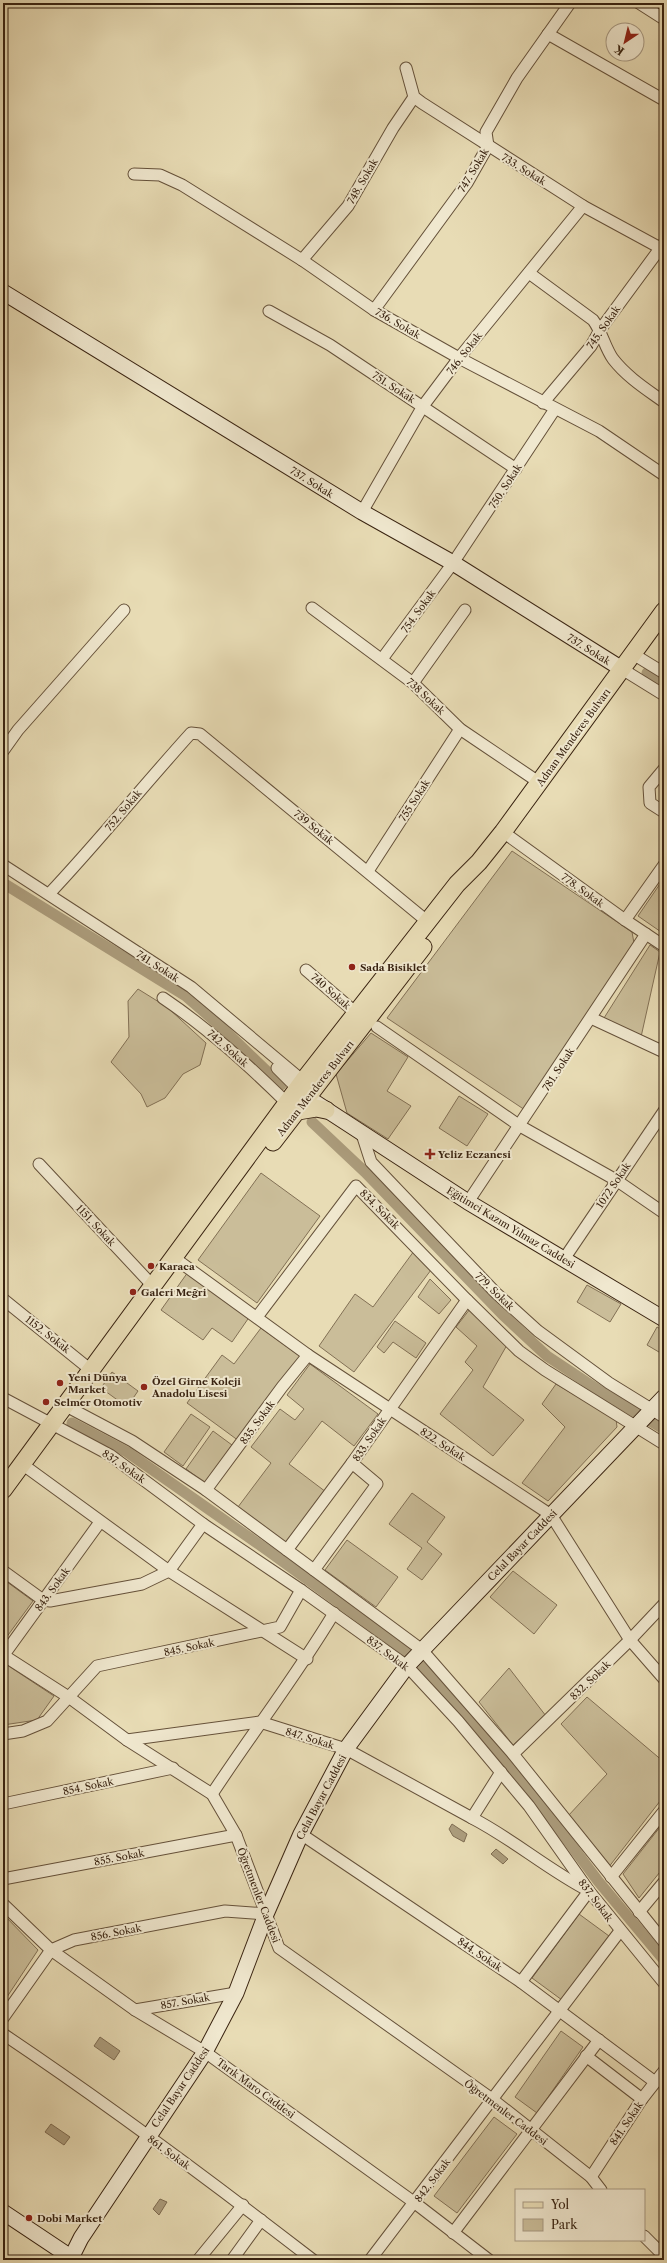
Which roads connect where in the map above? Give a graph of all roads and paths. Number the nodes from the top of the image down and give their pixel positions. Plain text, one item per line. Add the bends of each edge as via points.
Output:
1 (570, 3) edge
2 (639, 3) edge
3 (664, 18) edge
4 (548, 34) junction
5 (406, 68) dead end
6 (414, 97) junction
7 (664, 100) edge
8 (488, 146) junction
9 (134, 174) dead end
10 (583, 206) junction
11 (662, 247) edge
12 (302, 260) junction
13 (529, 273) junction
14 (3, 292) edge
15 (269, 310) dead end
16 (374, 310) junction
17 (600, 330) junction
18 (458, 358) junction
19 (664, 402) edge
20 (543, 403) junction
21 (424, 406) junction
22 (555, 409) junction
23 (516, 469) junction
24 (664, 475) edge
25 (362, 512) junction
26 (453, 563) junction
27 (312, 608) dead end
28 (124, 610) dead end
29 (465, 610) dead end
30 (664, 611) edge
31 (633, 654) junction
32 (382, 659) junction
33 (622, 669) junction
34 (664, 673) edge
35 (413, 683) junction
36 (664, 695) edge
37 (460, 729) junction
38 (200, 734) joint
39 (3, 751) edge
40 (664, 769) edge
41 (540, 783) junction
42 (664, 812) edge
43 (503, 832) junction
44 (479, 862) junction
45 (3, 865) edge
46 (664, 865) edge
47 (368, 871) junction
48 (49, 894) junction
49 (625, 920) junction
50 (428, 922) junction
51 (646, 934) junction
52 (664, 946) edge
53 (306, 970) dead end
54 (163, 998) dead end
55 (356, 1013) junction
56 (591, 1018) junction
57 (377, 1027) dead end
58 (664, 1052) edge
59 (306, 1089) junction
60 (293, 1107) junction
61 (326, 1110) junction
62 (664, 1111) edge
63 (520, 1126) junction
64 (361, 1131) junction
65 (39, 1164) dead end
66 (616, 1180) junction
67 (468, 1202) junction
68 (664, 1213) edge
69 (564, 1259) junction
70 (177, 1260) junction
71 (152, 1285) junction
72 (3, 1299) edge
73 (467, 1300) junction
74 (141, 1305) junction
75 (257, 1317) junction
76 (664, 1319) edge
77 (308, 1355) junction
78 (92, 1371) junction
79 (664, 1397) edge
80 (3, 1398) edge
81 (66, 1406) junction
82 (390, 1409) junction
83 (658, 1413) edge
84 (52, 1424) junction
85 (635, 1427) junction
86 (664, 1444) edge
87 (352, 1463) junction
88 (22, 1464) junction
89 (3, 1490) edge
90 (206, 1490) junction
91 (551, 1515) junction
92 (100, 1522) junction
93 (203, 1524) junction
94 (287, 1550) junction
95 (314, 1570) junction
96 (3, 1571) edge
97 (168, 1571) junction
98 (301, 1590) junction
99 (43, 1600) junction
100 (664, 1604) edge
101 (334, 1613) junction
102 (263, 1631) junction
103 (630, 1640) junction
104 (422, 1650) junction
105 (3, 1655) edge
106 (307, 1659) junction
107 (407, 1666) junction
108 (664, 1679) edge
109 (70, 1698) junction
110 (260, 1722) junction
111 (3, 1734) edge
112 (127, 1740) junction
113 (346, 1749) junction
114 (513, 1754) junction
115 (173, 1768) junction
116 (501, 1772) junction
117 (212, 1794) junction
118 (3, 1804) edge
119 (664, 1811) edge
120 (472, 1818) junction
121 (301, 1834) junction
122 (236, 1835) junction
123 (611, 1877) junction
124 (3, 1879) edge
125 (664, 1882) edge
126 (588, 1891) junction
127 (3, 1904) edge
128 (639, 1912) junction
129 (266, 1914) junction
130 (620, 1931) junction
131 (664, 1942) edge
132 (52, 1950) junction
133 (521, 1982) junction
134 (664, 1983) edge
135 (236, 1993) junction
136 (135, 2010) junction
137 (561, 2011) junction
138 (3, 2018) edge
139 (3, 2034) edge
140 (599, 2040) junction
141 (205, 2052) junction
142 (586, 2056) junction
143 (664, 2071) edge
144 (655, 2082) junction
145 (492, 2099) junction
146 (642, 2099) junction
147 (530, 2129) junction
148 (148, 2136) junction
149 (591, 2178) junction
150 (600, 2189) edge
151 (415, 2203) junction
152 (243, 2205) junction
153 (3, 2212) edge
154 (262, 2220) junction
155 (453, 2233) junction
156 (645, 2237) edge
157 (664, 2256) edge
158 (72, 2259) edge
159 (198, 2260) edge
160 (232, 2260) edge
161 (314, 2260) edge
162 (370, 2260) edge
163 (489, 2260) edge

1 - 4 street, 747. Sokak
2 - 3 street
4 - 7 street
4 - 8 street, 747. Sokak via 517,78 486,132
5 - 6 street
6 - 8 street, 733. Sokak
6 - 12 street, 748. Sokak via 348,206
8 - 10 street, 733. Sokak
8 - 16 street, 747. Sokak via 467,183
9 - 12 street, 736. Sokak via 160,175 182,184
10 - 11 street, 733. Sokak
10 - 13 street, 746. Sokak
11 - 17 street, 745. Sokak
12 - 16 street, 736. Sokak
13 - 17 street via 594,320
13 - 18 street, 746. Sokak
14 - 25 street, 737. Sokak
15 - 21 street, 751. Sokak via 330,344
16 - 18 street, 736. Sokak
17 - 19 street via 613,359 633,379
17 - 20 street, 745. Sokak via 591,346
18 - 20 street, 736. Sokak
18 - 21 street, 746. Sokak
20 - 22 street, 736. Sokak
21 - 23 street, 751. Sokak
21 - 25 street, 746. Sokak
22 - 23 street, 750. Sokak
22 - 24 street, 736. Sokak via 613,439
23 - 26 street, 750. Sokak
25 - 26 street, 737. Sokak
26 - 32 street, 754. Sokak
26 - 33 street, 737. Sokak
27 - 32 street, 738 Sokak
28 - 39 street via 18,730
29 - 35 street
30 - 31 main road, Adnan Menderes Bulvarı
31 - 33 main road, Adnan Menderes Bulvarı
31 - 34 street
32 - 35 street, 738 Sokak
33 - 36 street
33 - 41 main road, Adnan Menderes Bulvarı
35 - 37 street, 738 Sokak
37 - 41 street, 738 Sokak
37 - 47 street, 755 Sokak
38 - 47 street, 739 Sokak
38 - 48 street, 752. Sokak via 191,733
40 - 42 street via 649,787 650,803
41 - 43 main road, Adnan Menderes Bulvarı
43 - 44 main road, Adnan Menderes Bulvarı
43 - 49 street, 778. Sokak
44 - 50 main road, Adnan Menderes Bulvarı via 457,884
44 - 59 main road, Adnan Menderes Bulvarı via 466,889
45 - 48 street, 741. Sokak
46 - 49 street
47 - 50 street, 739 Sokak
48 - 59 street, 741. Sokak via 191,987
49 - 51 street, 778. Sokak
50 - 55 main road, Adnan Menderes Bulvarı
51 - 52 street, 778. Sokak
51 - 56 street, 781. Sokak
53 - 55 street, 740 Sokak
54 - 60 street, 742. Sokak via 201,1025
55 - 59 main road, Adnan Menderes Bulvarı
56 - 58 street
56 - 63 street, 781. Sokak
57 - 63 street
59 - 60 main road, Adnan Menderes Bulvarı
59 - 61 street, Eğitimci Kazım Yılmaz Caddesi
59 - 64 street, Eğitimci Kazım Yılmaz Caddesi
60 - 61 main road
60 - 70 main road, Adnan Menderes Bulvarı
61 - 64 street, Eğitimci Kazım Yılmaz Caddesi
62 - 66 street, 1072 Sokak
63 - 66 street
63 - 67 street, 781. Sokak
64 - 67 street, Eğitimci Kazım Yılmaz Caddesi
64 - 83 street, 779. Sokak via 371,1162 496,1293 538,1331 609,1383
65 - 71 street, 1151. Sokak
66 - 68 street
66 - 69 street, 1072 Sokak
67 - 69 street, Eğitimci Kazım Yılmaz Caddesi
69 - 76 street, Eğitimci Kazım Yılmaz Caddesi
70 - 71 main road, Adnan Menderes Bulvarı
70 - 74 main road, Adnan Menderes Bulvarı
70 - 75 street, 822. Sokak
71 - 74 main road, Adnan Menderes Bulvarı
72 - 78 street, 1152. Sokak
73 - 75 street, 834. Sokak via 356,1186
73 - 82 street, 833. Sokak
73 - 85 street via 514,1346 540,1366
74 - 78 main road, Adnan Menderes Bulvarı
75 - 77 street, 822. Sokak
77 - 82 street, 822. Sokak
77 - 90 street, 835. Sokak
78 - 81 main road, Adnan Menderes Bulvarı
79 - 83 street, Celal Bayar Caddesi
80 - 84 street, 837. Sokak
81 - 84 main road, Adnan Menderes Bulvarı
81 - 90 street via 132,1441
82 - 87 street, 833. Sokak
82 - 91 street, 822. Sokak
83 - 85 street, Celal Bayar Caddesi
84 - 88 main road, Adnan Menderes Bulvarı
84 - 93 street, 837. Sokak via 110,1455
85 - 86 street
85 - 91 street, Celal Bayar Caddesi
87 - 94 street
87 - 95 street, 833. Sokak via 377,1484
88 - 89 main road, Adnan Menderes Bulvarı
88 - 92 street
90 - 94 street
91 - 103 street, 822. Sokak
91 - 104 street, Celal Bayar Caddesi
92 - 97 street
92 - 99 street, 843. Sokak
93 - 97 street
93 - 98 street, 837. Sokak
94 - 95 street
95 - 104 street
96 - 99 street
97 - 99 street via 142,1584
97 - 102 street
98 - 101 street, 837. Sokak
98 - 102 street, 845. Sokak via 280,1627
99 - 105 street, 843. Sokak
100 - 103 street, 832. Sokak
101 - 106 street
101 - 107 street, 837. Sokak
102 - 106 street
102 - 109 street, 845. Sokak via 97,1666
103 - 108 street, 822. Sokak
103 - 114 street, 832. Sokak
104 - 107 street, Celal Bayar Caddesi
104 - 114 street
105 - 109 street, Öğretmenler Caddesi
106 - 110 street
107 - 113 street, Celal Bayar Caddesi
107 - 116 street, 837. Sokak via 458,1720
109 - 111 street, 845. Sokak via 47,1721 23,1731
109 - 112 street, Öğretmenler Caddesi
110 - 112 street, 847. Sokak
110 - 113 street, 847. Sokak
110 - 117 street
112 - 115 street, Öğretmenler Caddesi
113 - 120 street, 847. Sokak
113 - 121 street, Celal Bayar Caddesi
114 - 123 street
115 - 117 street, Öğretmenler Caddesi
115 - 118 street, 854. Sokak
116 - 120 street
116 - 126 street, 837. Sokak via 529,1806
117 - 122 street, Öğretmenler Caddesi
119 - 123 street
120 - 126 street, 847. Sokak
121 - 129 street, Celal Bayar Caddesi
121 - 133 street, 844. Sokak
122 - 124 street, 855. Sokak
122 - 129 street, Öğretmenler Caddesi
123 - 128 street
125 - 128 street
126 - 130 street, 837. Sokak
126 - 133 street
127 - 132 street, Tarık Maro Caddesi
128 - 131 street
129 - 132 street, 856. Sokak via 225,1911 74,1940
129 - 135 street, Celal Bayar Caddesi
129 - 145 street, Öğretmenler Caddesi via 279,1948
130 - 134 street, 837. Sokak
130 - 137 street, 842. Sokak
132 - 136 street, Tarık Maro Caddesi
132 - 138 street, 856. Sokak
133 - 137 street, 844. Sokak
135 - 136 street, 857. Sokak
135 - 141 street, Celal Bayar Caddesi
136 - 141 street, Tarık Maro Caddesi
137 - 140 street, 844. Sokak
137 - 145 street, 842. Sokak
139 - 148 street, 861. Sokak via 75,2082
140 - 142 street
140 - 144 street, 844. Sokak
141 - 148 street, Celal Bayar Caddesi
141 - 151 street, Tarık Maro Caddesi
142 - 146 street
142 - 147 street
143 - 144 street, 841. Sokak
144 - 146 street, 841. Sokak
145 - 147 street, Öğretmenler Caddesi
145 - 151 street, 842. Sokak
146 - 149 street, 841. Sokak
147 - 149 street, Öğretmenler Caddesi
147 - 155 street
148 - 152 street, 861. Sokak
148 - 158 street, Celal Bayar Caddesi via 81,2238
149 - 150 street, Öğretmenler Caddesi
151 - 155 street, Tarık Maro Caddesi
151 - 162 street, 842. Sokak
152 - 154 street, 861. Sokak
152 - 159 street
153 - 158 street
154 - 160 street
154 - 161 street, 861. Sokak
155 - 163 street, Tarık Maro Caddesi
156 - 157 street

